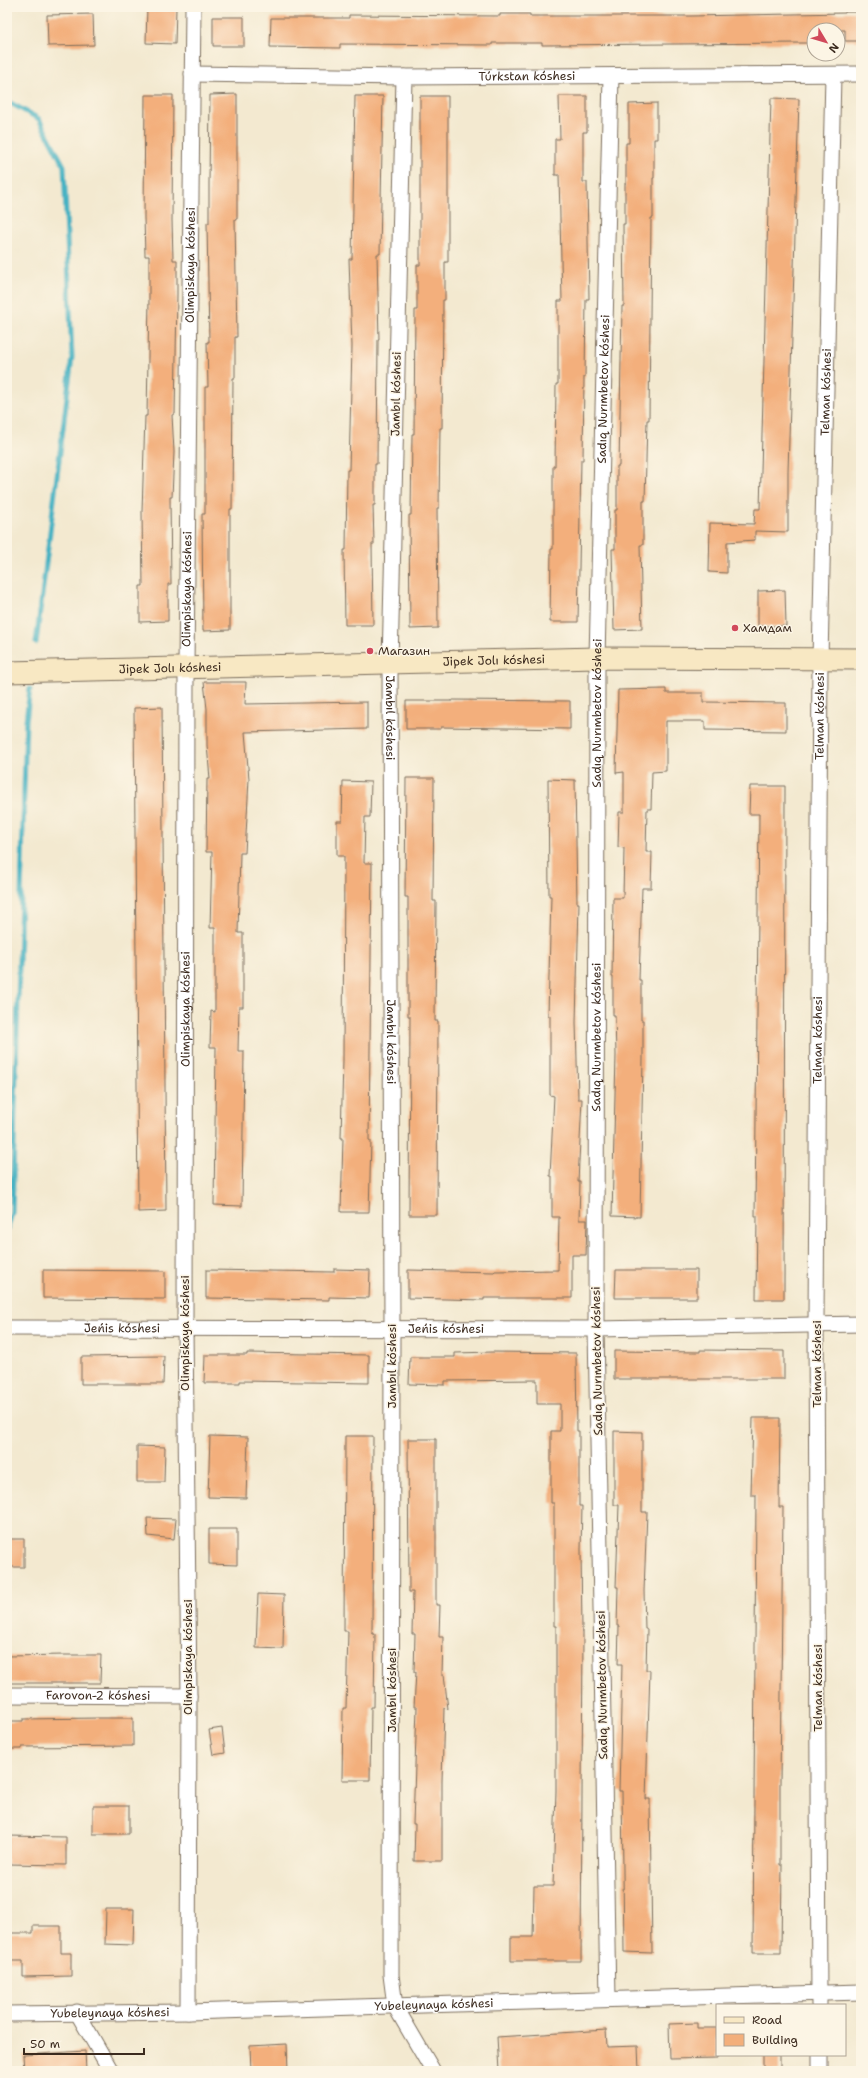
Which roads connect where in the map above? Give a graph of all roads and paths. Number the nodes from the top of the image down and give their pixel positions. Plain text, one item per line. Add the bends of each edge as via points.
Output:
1 (193, 7) edge
2 (192, 74) junction
3 (861, 74) edge
4 (833, 75) junction
5 (611, 76) junction
6 (404, 77) junction
7 (597, 658) junction
8 (820, 659) junction
9 (861, 659) edge
10 (390, 663) junction
11 (186, 667) junction
12 (7, 672) edge
13 (816, 1324) junction
14 (861, 1324) edge
15 (7, 1328) edge
16 (185, 1329) junction
17 (392, 1329) junction
18 (596, 1329) junction
19 (7, 1695) edge
20 (189, 1696) junction
21 (861, 1992) edge
22 (608, 1999) junction
23 (819, 1999) edge
24 (396, 2006) junction
25 (77, 2012) junction
26 (188, 2012) junction
27 (7, 2014) edge
28 (820, 2056) edge
29 (111, 2071) edge
30 (433, 2071) edge
31 (820, 2071) edge

1 - 2 street, Olimpiskaya kóshesi
2 - 6 street, Túrkstan kóshesi
2 - 11 street, Olimpiskaya kóshesi
3 - 4 street, Túrkstan kóshesi
4 - 5 street, Túrkstan kóshesi
4 - 8 street, Telman kóshesi
5 - 6 street, Túrkstan kóshesi
5 - 7 street, Sadıq Nurımbetov kóshesi
6 - 10 street, Jambıl kóshesi
7 - 8 street, Jipek Jolı kóshesi
7 - 10 street, Jipek Jolı kóshesi
7 - 18 street, Sadıq Nurımbetov kóshesi
8 - 9 street, Jipek Jolı kóshesi
8 - 13 street, Telman kóshesi
10 - 11 street, Jipek Jolı kóshesi
10 - 17 street, Jambıl kóshesi
11 - 12 street, Jipek Jolı kóshesi
11 - 16 street, Olimpiskaya kóshesi
13 - 14 street, Jeńis kóshesi
13 - 18 street, Jeńis kóshesi
13 - 23 street, Telman kóshesi
15 - 16 street, Jeńis kóshesi
16 - 17 street, Jeńis kóshesi
16 - 20 street, Olimpiskaya kóshesi
17 - 18 street, Jeńis kóshesi
17 - 24 street, Jambıl kóshesi via 391,1975
18 - 22 street, Sadıq Nurımbetov kóshesi
19 - 20 street, Farovon-2 kóshesi
20 - 26 street, Olimpiskaya kóshesi
21 - 23 street, Yubeleynaya kóshesi
22 - 23 street, Yubeleynaya kóshesi
22 - 24 street, Yubeleynaya kóshesi
24 - 26 street, Yubeleynaya kóshesi
24 - 30 street
25 - 26 street, Yubeleynaya kóshesi
25 - 27 street, Yubeleynaya kóshesi
25 - 29 street
28 - 31 street

